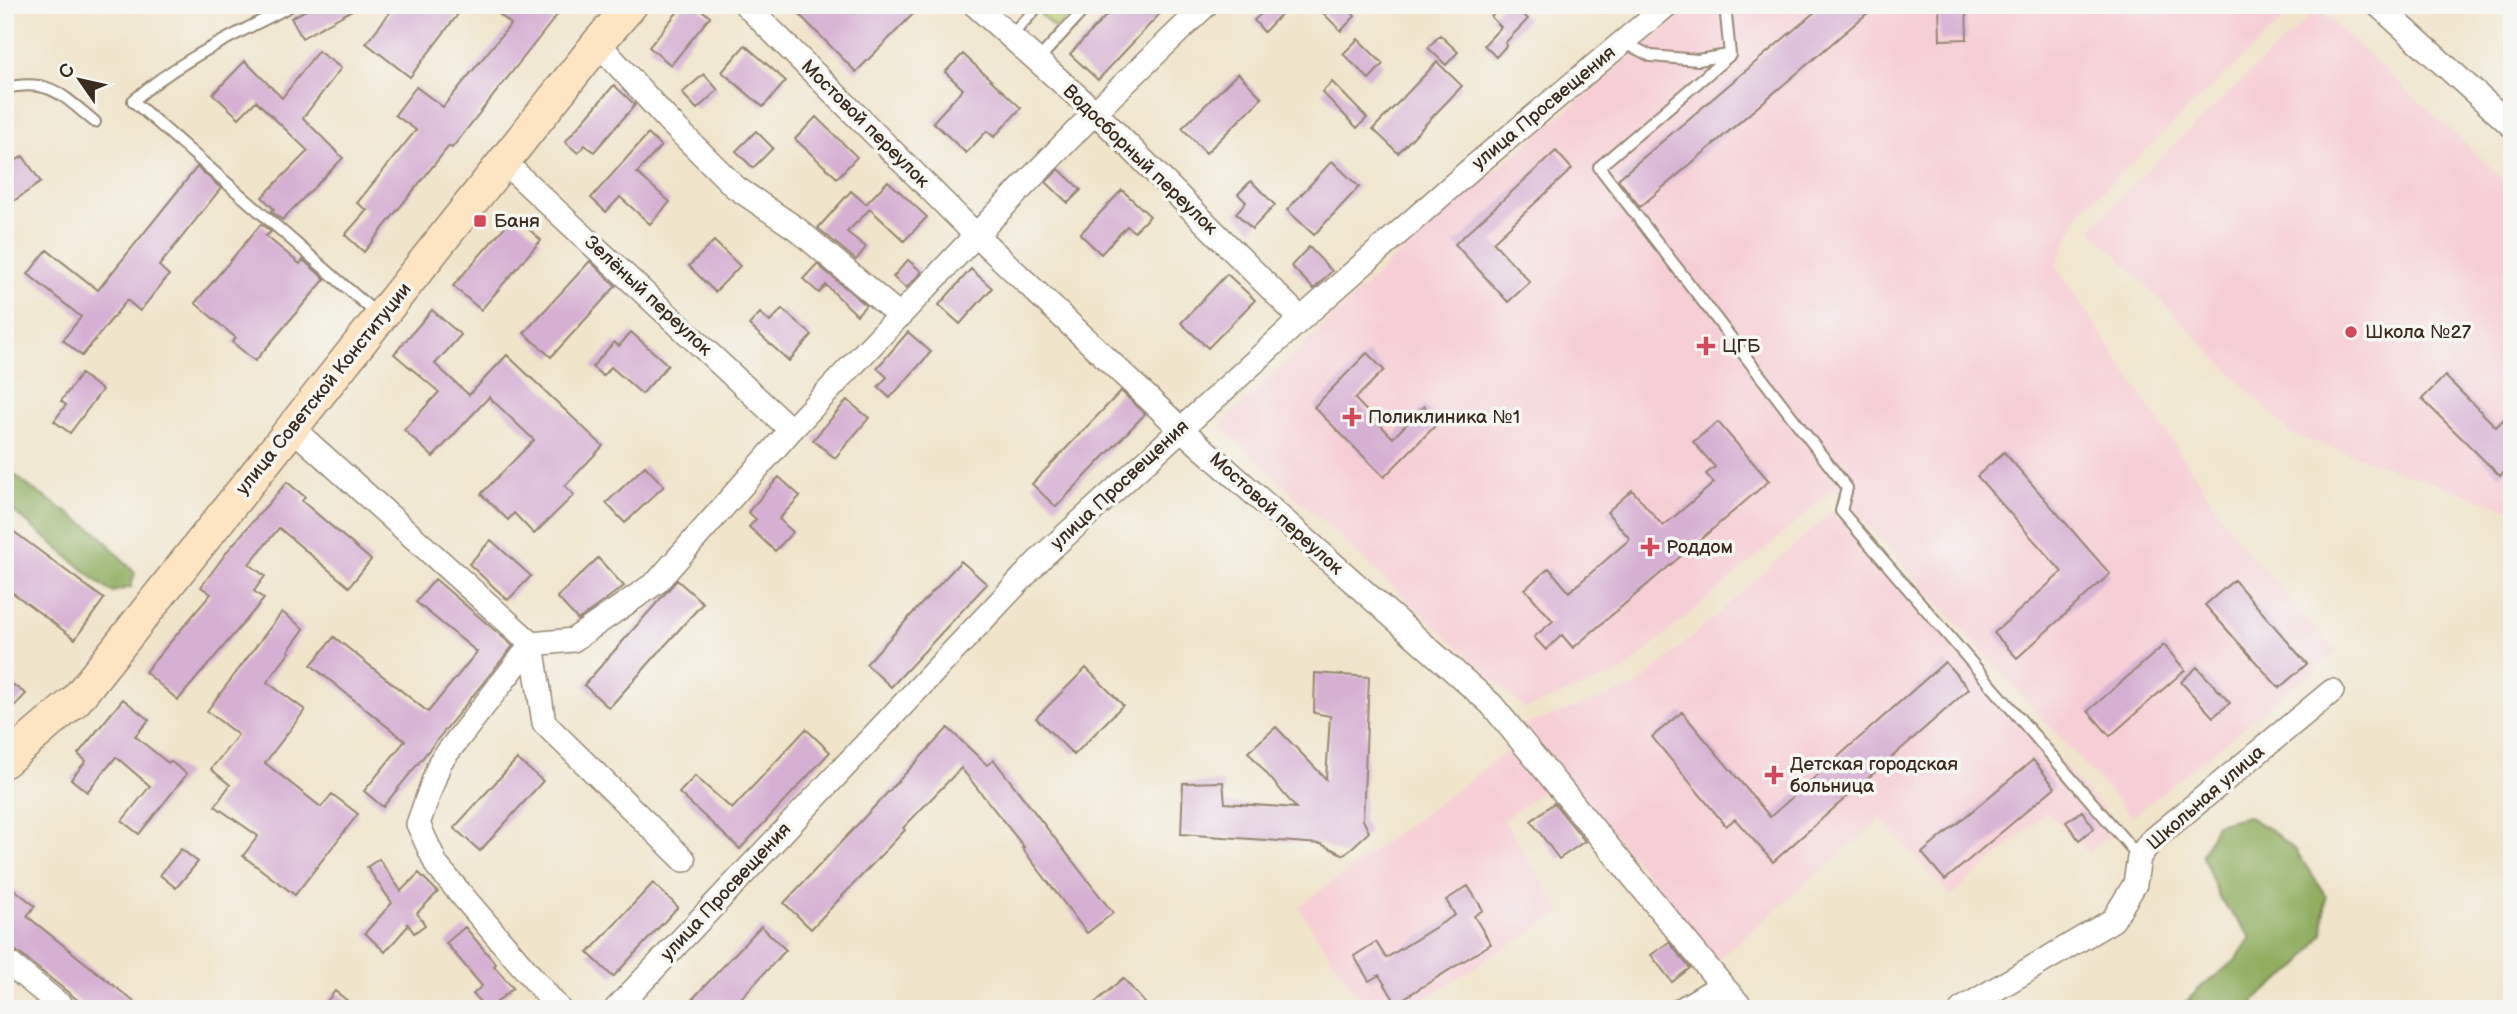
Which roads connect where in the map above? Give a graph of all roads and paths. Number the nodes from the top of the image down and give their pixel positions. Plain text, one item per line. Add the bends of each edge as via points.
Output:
1 (292, 5) edge
2 (631, 5) edge
3 (746, 5) edge
4 (975, 5) edge
5 (1039, 5) edge
6 (1088, 5) edge
7 (1206, 5) edge
8 (1667, 5) edge
9 (1725, 5) edge
10 (2378, 5) edge
11 (1010, 37) junction
12 (1623, 42) junction
13 (598, 43) junction
14 (1730, 55) junction
15 (1037, 61) junction
16 (5, 88) edge
17 (1095, 112) junction
18 (94, 122) dead end
19 (2512, 126) edge
20 (504, 162) junction
21 (976, 234) junction
22 (900, 316) junction
23 (381, 318) junction
24 (1301, 318) junction
25 (292, 428) junction
26 (1181, 429) junction
27 (791, 430) junction
28 (532, 644) junction
29 (2332, 691) dead end
30 (5, 761) edge
31 (2140, 857) junction
32 (684, 860) dead end
33 (5, 960) edge
34 (1722, 985) junction
35 (65, 1009) edge
36 (559, 1009) edge
37 (616, 1009) edge
38 (1682, 1009) edge
39 (1743, 1009) edge
40 (1962, 1009) edge

1 - 23 lane via 183,64 133,102
2 - 13 main road, улица Советской Конституции
3 - 21 street, Мостовой переулок
4 - 11 street, Водосборный переулок
5 - 11 lane
6 - 15 lane
7 - 17 street
8 - 12 street, улица Просвещения
9 - 14 lane
10 - 19 street
11 - 15 street, Водосборный переулок
12 - 14 lane via 1651,55 1698,60
12 - 24 street, улица Просвещения
13 - 20 main road, улица Советской Конституции
13 - 22 street via 735,187 797,229
14 - 31 lane via 1598,167 1847,488 1841,510
15 - 17 street, Водосборный переулок
16 - 18 lane via 44,85
17 - 21 street
17 - 24 street, Водосборный переулок
20 - 23 main road, улица Советской Конституции
20 - 27 street, Зелёный переулок
21 - 22 street
21 - 26 street, Мостовой переулок
22 - 27 street
23 - 25 main road, улица Советской Конституции
24 - 26 street, улица Просвещения
25 - 28 street
25 - 30 main road, улица Советской Конституции via 76,700
26 - 34 street, Мостовой переулок via 1491,704
26 - 37 street, улица Просвещения via 1043,556
27 - 28 street via 657,582 573,640
28 - 32 street via 544,723
28 - 36 street via 440,762 418,824 437,866
29 - 31 street, Школьная улица via 2150,842
31 - 40 street, Школьная улица via 2135,884 2113,920
33 - 35 street
34 - 38 street
34 - 39 street

